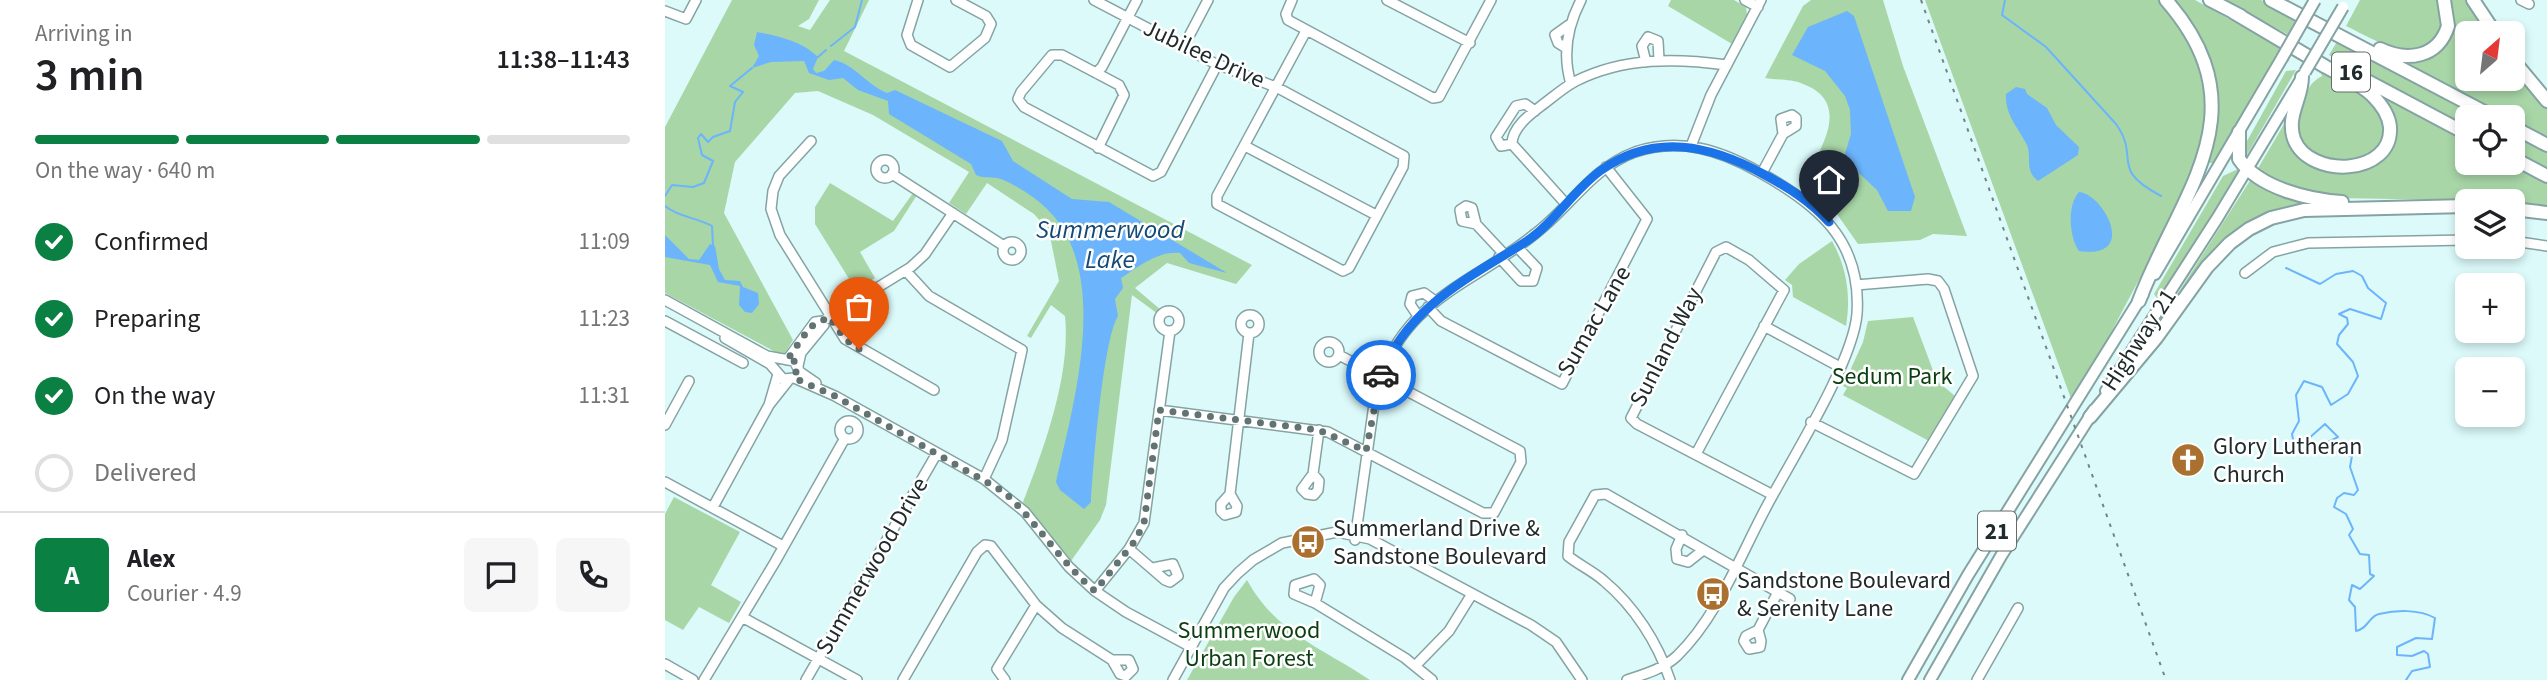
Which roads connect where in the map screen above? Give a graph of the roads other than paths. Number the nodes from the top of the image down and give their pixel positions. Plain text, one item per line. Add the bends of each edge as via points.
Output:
1 (696, 0) edge
2 (918, 0) edge
3 (956, 0) edge
4 (1094, 0) edge
5 (1137, 0) edge
6 (1208, 0) edge
7 (1292, 0) edge
8 (1491, 0) edge
9 (1581, 0) edge
10 (1745, 0) edge
11 (2166, 0) edge
12 (2210, 0) edge
13 (2271, 0) edge
14 (2315, 0) edge
15 (2444, 0) edge
16 (1393, 1) edge
17 (2473, 1) edge
18 (1760, 3) edge
19 (2345, 4) edge
20 (665, 11) edge
21 (2233, 12) junction
22 (1127, 18) junction
23 (2487, 21) edge
24 (1305, 31) junction
25 (2342, 37) junction
26 (1187, 40) dead end
27 (1470, 43) junction
28 (1659, 60) junction
29 (1646, 62) junction
30 (1217, 65) junction
31 (1727, 65) junction
32 (1097, 71) junction
33 (2304, 74) junction
34 (2525, 74) edge
35 (1571, 85) junction
36 (1278, 88) junction
37 (2547, 101) edge
38 (2471, 105) edge
39 (1535, 111) junction
40 (2455, 128) edge
41 (2239, 132) junction
42 (2525, 133) edge
43 (1783, 134) dead end
44 (811, 141) dead end
45 (1512, 144) junction
46 (2547, 145) edge
47 (1245, 146) junction
48 (1691, 146) junction
49 (1098, 148) junction
50 (2525, 164) edge
51 (1605, 167) junction
52 (2248, 169) junction
53 (1762, 173) junction
54 (892, 174) dead end
55 (2547, 176) edge
56 (1566, 204) junction
57 (2424, 206) junction
58 (2455, 206) edge
59 (2525, 210) edge
60 (953, 213) junction
61 (2547, 213) edge
62 (1376, 215) junction
63 (1476, 224) dead end
64 (2455, 240) edge
65 (2525, 243) edge
66 (1004, 246) dead end
67 (2547, 246) edge
68 (1517, 247) junction
69 (1502, 256) junction
70 (905, 271) junction
71 (2245, 272) dead end
72 (1856, 285) junction
73 (665, 300) edge
74 (2139, 301) junction
75 (1431, 304) junction
76 (665, 306) edge
77 (1418, 316) junction
78 (826, 319) junction
79 (665, 321) edge
80 (1763, 326) junction
81 (1170, 331) dead end
82 (1249, 333) dead end
83 (737, 346) junction
84 (1339, 355) dead end
85 (731, 357) junction
86 (785, 360) junction
87 (743, 363) dead end
88 (1840, 367) junction
89 (778, 372) junction
90 (795, 374) junction
91 (1380, 376) junction
92 (689, 381) dead end
93 (934, 390) dead end
94 (769, 405) junction
95 (1159, 410) junction
96 (2090, 417) junction
97 (1238, 419) junction
98 (1811, 422) junction
99 (665, 425) edge
100 (1319, 430) junction
101 (845, 438) dead end
102 (1366, 451) junction
103 (937, 453) junction
104 (1696, 454) junction
105 (1313, 474) dead end
106 (985, 479) junction
107 (665, 482) edge
108 (1230, 494) dead end
109 (1773, 495) junction
110 (713, 507) junction
111 (1682, 535) junction
112 (1356, 537) junction
113 (783, 546) junction
114 (1129, 549) junction
115 (1702, 551) junction
116 (1153, 568) dead end
117 (1734, 569) junction
118 (1095, 591) junction
119 (1778, 592) junction
120 (1472, 594) junction
121 (1790, 599) dead end
122 (1315, 603) dead end
123 (1036, 605) junction
124 (2018, 608) dead end
125 (742, 617) junction
126 (1758, 630) dead end
127 (1191, 647) junction
128 (819, 659) junction
129 (1112, 660) dead end
130 (665, 664) edge
131 (1415, 666) junction
132 (1665, 666) junction
133 (693, 680) edge
134 (704, 680) edge
135 (806, 680) edge
136 (857, 680) edge
137 (903, 680) edge
138 (1005, 680) edge
139 (1173, 680) edge
140 (1432, 680) edge
141 (1581, 680) edge
142 (1628, 680) edge
143 (1670, 680) edge
144 (1908, 680) edge
145 (1930, 680) edge
146 (1977, 680) edge

1 - 20 street via 686,19
2 - 3 street via 907,35 911,45 950,67 985,38 991,24 986,16
4 - 22 street, Jubilee Drive
5 - 22 street
6 - 26 street
7 - 24 street via 1288,20
8 - 27 street
9 - 35 street via 1569,24 1555,35 1566,48
10 - 18 street
11 - 74 highway via 2202,58 2211,96 2211,129 2197,180
12 - 21 highway, 16
13 - 25 highway, 16
14 - 41 main road, Highway 21 / 21, bridge
15 - 25 highway via 2449,19 2446,34 2425,54 2399,56 2353,36
16 - 27 street
17 - 23 highway
18 - 31 street
19 - 33 main road, Highway 21 / 21, bridge
21 - 33 highway via 2373,96 2389,121 2382,150 2369,161 2350,167 2327,165 2303,152 2291,127
21 - 40 highway, 16
22 - 30 street, Jubilee Drive
22 - 32 street
24 - 27 street via 1433,98 1439,97
24 - 36 street
25 - 38 highway, 16
28 - 29 street
28 - 29 street via 1658,41 1648,37 1642,46
28 - 31 street
29 - 35 street
30 - 36 street, Jubilee Drive
30 - 49 street via 1157,176
31 - 48 street
32 - 49 street via 1119,85 1124,94
32 - 49 street via 1052,55 1019,99 1024,107
33 - 52 main road, Highway 21 / 21
34 - 37 highway
35 - 39 street
36 - 47 street
36 - 62 street, Jubilee Drive via 1404,156 1403,167
39 - 45 street via 1514,131
39 - 45 street via 1525,104 1516,106 1496,137 1501,146
41 - 52 highway via 2237,153
41 - 74 main road, Highway 21 / 21
42 - 46 highway
43 - 53 street
44 - 78 street via 775,182 771,209 780,235
45 - 56 street
47 - 62 street
47 - 62 street via 1217,196 1217,205 1335,268 1349,268
48 - 51 street via 1653,148
48 - 53 street via 1721,153
50 - 55 highway
51 - 56 street
51 - 75 street, Sumac Lane via 1644,214 1646,223 1562,384 1441,321
52 - 57 highway via 2280,187 2324,200
52 - 96 main road, Highway 21 / 21
53 - 72 street via 1803,197 1829,222 1843,244
54 - 60 street
56 - 68 street
57 - 58 highway
57 - 96 highway via 2304,209 2249,229 2207,267
59 - 61 highway
60 - 66 street
60 - 70 street via 925,254
63 - 69 street
64 - 71 street via 2308,243 2273,252
65 - 67 street
68 - 69 street
68 - 69 street via 1537,268 1533,281 1521,281
69 - 75 street
70 - 78 street
70 - 106 street via 929,296 1022,350 1002,440
72 - 88 street via 1855,327
72 - 98 street via 1938,281 1973,376 1914,474
73 - 86 street via 767,356
74 - 144 main road, Highway 21 / 21
75 - 77 street
75 - 77 street via 1425,293 1412,296 1410,304
76 - 83 street
77 - 91 street via 1406,328
78 - 86 street via 810,327
78 - 90 street via 801,353
78 - 93 street via 854,346
79 - 85 street
80 - 88 street
80 - 104 street
80 - 104 street, Sunland Way via 1783,289 1739,252 1722,247 1631,415 1637,424
81 - 95 street
82 - 97 street
83 - 85 street
83 - 89 street
84 - 91 street
85 - 87 street
86 - 89 street
86 - 90 street via 794,361
88 - 98 street
89 - 90 street
89 - 94 street
90 - 94 street
90 - 103 street
91 - 102 street
91 - 102 street via 1523,454 1496,510 1488,514
92 - 99 street
94 - 110 street
95 - 97 street
95 - 114 street via 1146,517
96 - 145 main road, Highway 21 / 21 via 2001,556
97 - 100 street
97 - 108 street
98 - 109 street
100 - 102 street
100 - 105 street
101 - 113 street
102 - 112 street
103 - 106 street
103 - 128 street, Summerwood Drive
104 - 109 street, Sunland Way
106 - 118 street via 1025,512
107 - 110 street
109 - 117 street
110 - 113 street
111 - 115 street
111 - 115 street via 1677,559 1689,562
111 - 132 street via 1606,494 1598,494 1567,547 1568,556 1629,606
112 - 120 street
112 - 127 street via 1318,535 1282,543 1253,560 1224,588
113 - 125 street
114 - 116 street
114 - 118 street
115 - 117 street
117 - 119 street
117 - 132 street via 1700,630
118 - 127 street
119 - 121 street
119 - 126 street
120 - 131 street via 1450,631
120 - 141 street via 1556,642
122 - 131 street
123 - 129 street via 1075,638
123 - 137 street via 991,546 983,546
123 - 138 street via 997,669
124 - 146 street
125 - 128 street
125 - 134 street
127 - 139 street
128 - 135 street, Summerwood Drive
128 - 136 street
130 - 133 street
131 - 140 street
132 - 142 street
132 - 143 street

